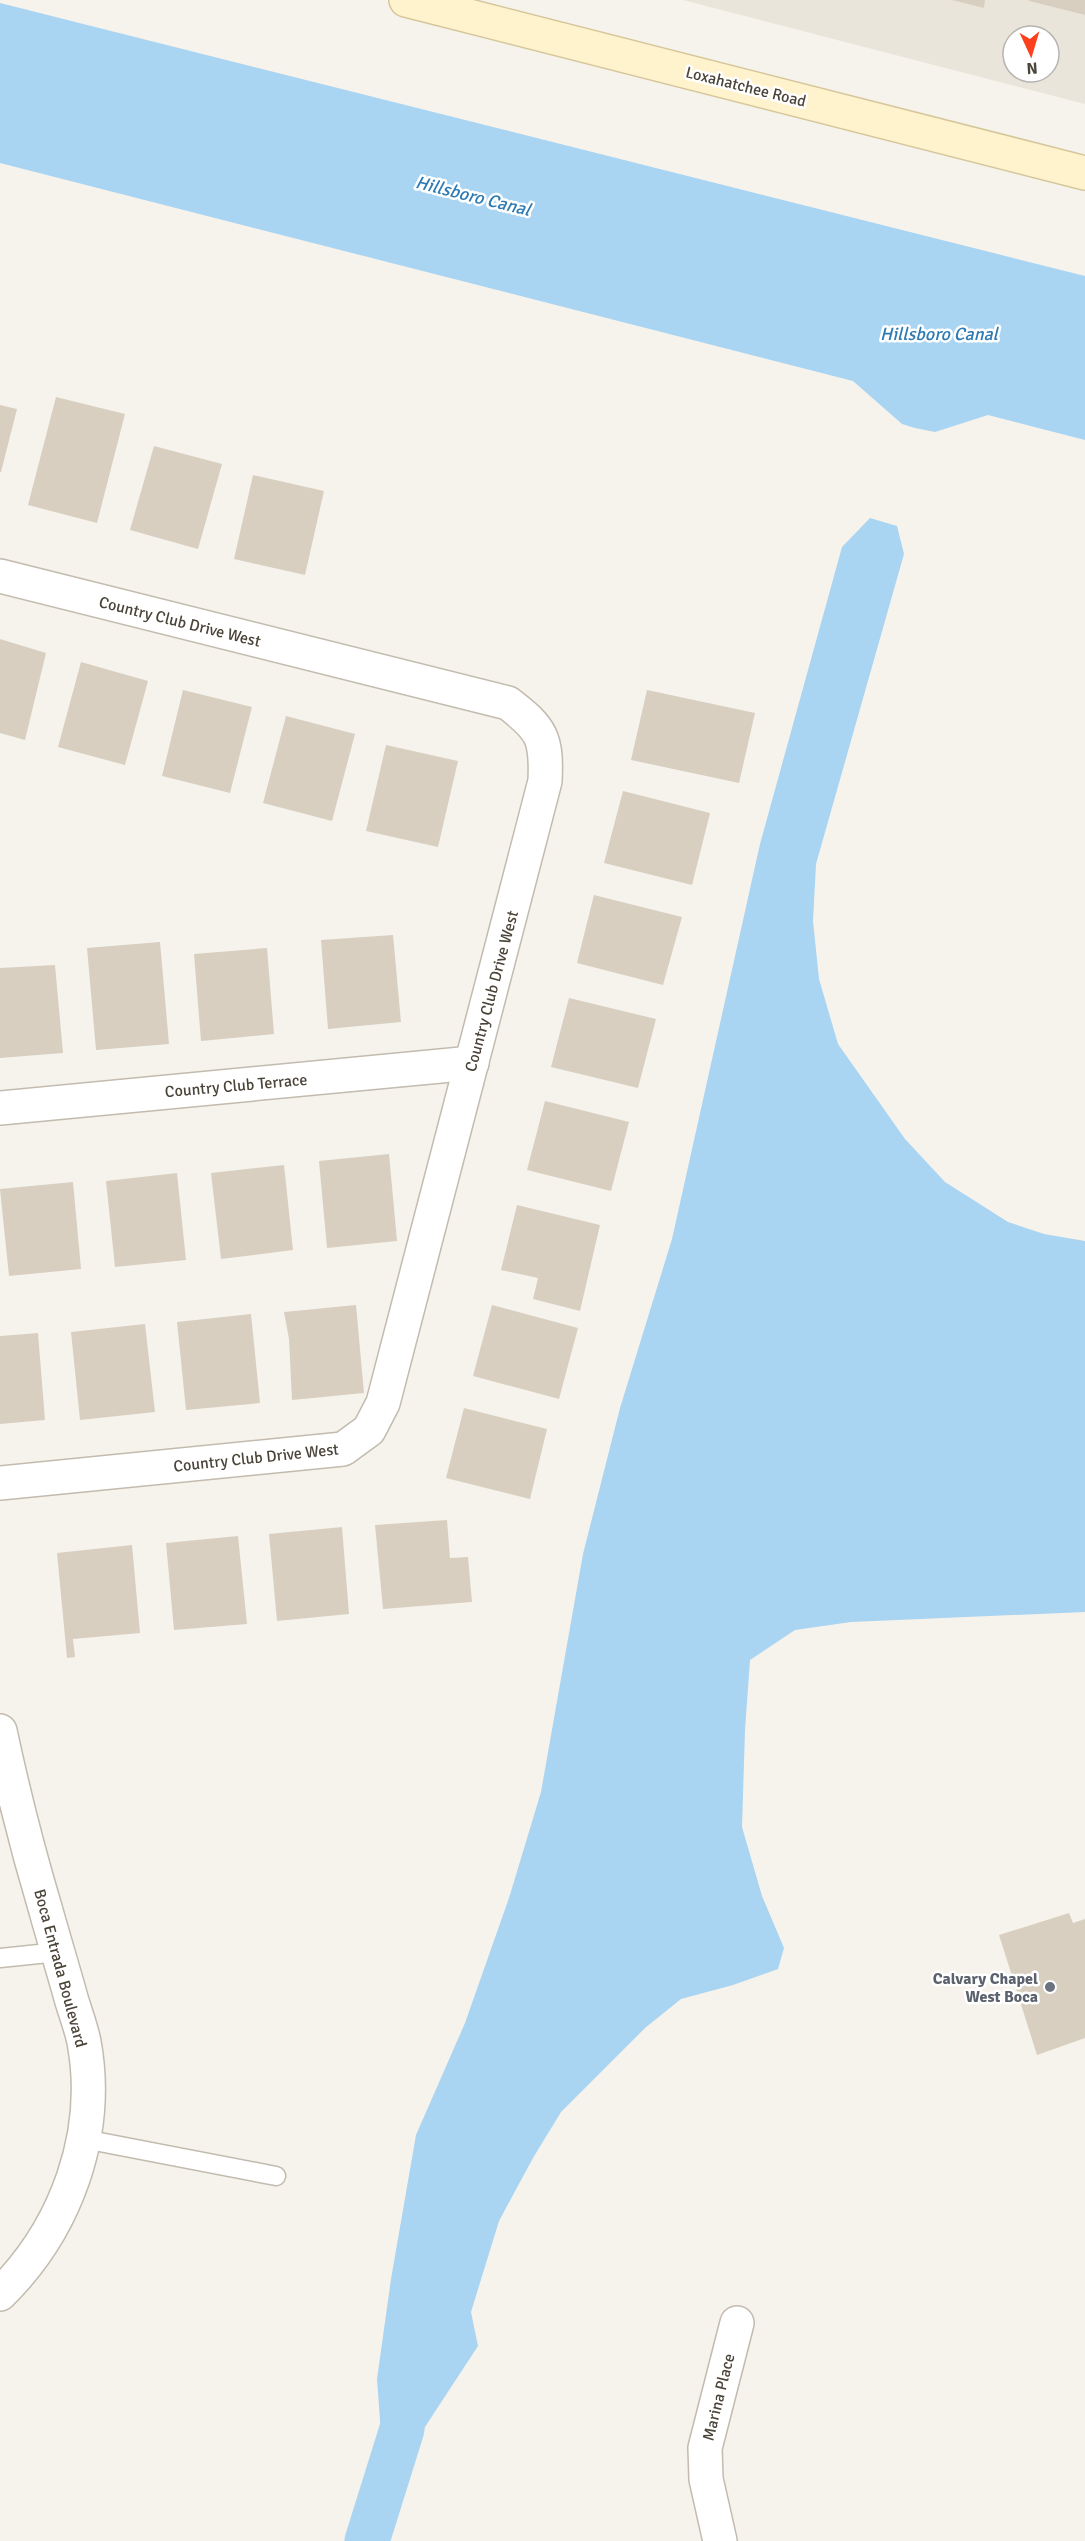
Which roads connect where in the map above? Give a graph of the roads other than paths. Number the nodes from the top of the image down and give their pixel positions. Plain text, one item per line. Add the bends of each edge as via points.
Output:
1 (406, 0) edge
2 (1085, 173) edge
3 (0, 576) edge
4 (472, 1063) junction
5 (0, 1108) edge
6 (0, 1484) edge
7 (0, 1731) edge
8 (58, 1952) junction
9 (0, 1958) edge
10 (84, 2139) junction
11 (276, 2176) dead end
12 (2, 2289) edge
13 (737, 2323) dead end
14 (720, 2541) edge

1 - 2 main road, Loxahatchee Road
3 - 4 street, Country Club Drive West via 508,703 534,723 546,752 545,781
4 - 5 street, Country Club Terrace
4 - 6 street, Country Club Drive West via 383,1403 369,1430 343,1449
7 - 8 street, Boca Entrada Boulevard via 20,1821
8 - 9 lane
8 - 10 street, Boca Entrada Boulevard via 84,2041 88,2106
10 - 11 lane
10 - 12 street, Boca Entrada Boulevard via 65,2202 47,2237
13 - 14 street, Marina Place via 705,2448 706,2479

